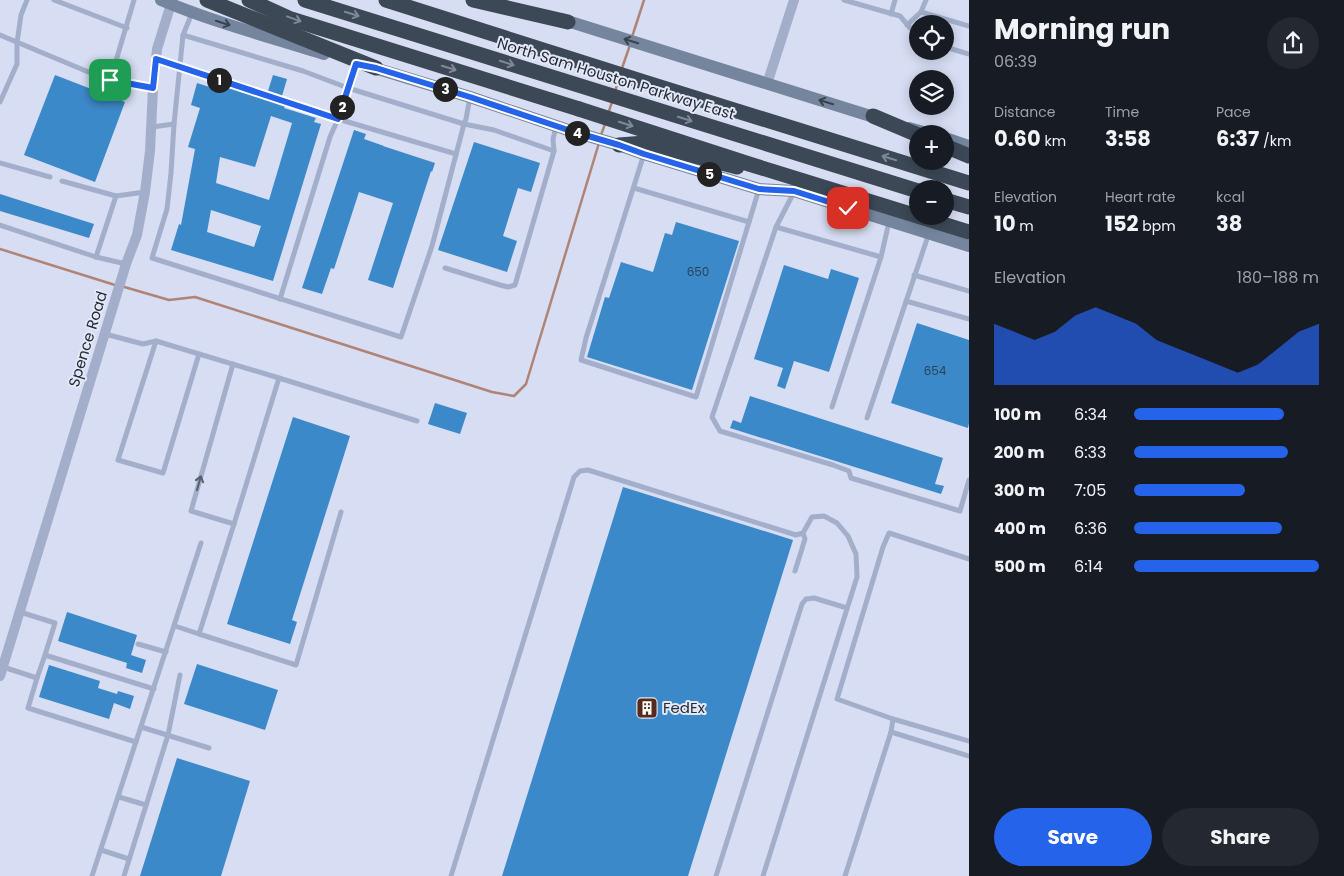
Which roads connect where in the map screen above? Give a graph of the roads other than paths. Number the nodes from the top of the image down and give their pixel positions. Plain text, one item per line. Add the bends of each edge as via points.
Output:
1 (27, 0) edge
2 (54, 0) edge
3 (134, 0) edge
4 (208, 0) edge
5 (249, 0) edge
6 (305, 0) edge
7 (386, 0) edge
8 (473, 0) edge
9 (498, 0) edge
10 (794, 0) edge
11 (844, 0) edge
12 (895, 0) edge
13 (926, 0) edge
14 (166, 2) edge
15 (921, 12) junction
16 (192, 13) junction
17 (891, 14) junction
18 (568, 22) junction
19 (907, 25) joint
20 (969, 26) edge
21 (127, 28) junction
22 (0, 35) edge
23 (183, 35) junction
24 (17, 43) junction
25 (954, 50) edge
26 (969, 54) edge
27 (156, 59) junction
28 (356, 64) junction
29 (180, 67) junction
30 (376, 68) junction
31 (110, 80) junction
32 (767, 84) junction
33 (153, 88) junction
34 (348, 88) junction
35 (470, 97) junction
36 (0, 102) edge
37 (873, 116) junction
38 (338, 119) junction
39 (174, 124) junction
40 (464, 124) junction
41 (556, 126) junction
42 (909, 127) edge
43 (151, 128) junction
44 (909, 131) edge
45 (954, 141) edge
46 (619, 145) junction
47 (969, 146) edge
48 (954, 150) edge
49 (554, 151) junction
50 (456, 154) junction
51 (644, 154) junction
52 (969, 156) edge
53 (0, 163) edge
54 (50, 177) dead end
55 (62, 181) dead end
56 (969, 183) edge
57 (634, 188) junction
58 (909, 188) edge
59 (759, 189) junction
60 (794, 191) junction
61 (144, 192) junction
62 (116, 196) junction
63 (954, 203) edge
64 (969, 207) edge
65 (909, 210) edge
66 (954, 221) edge
67 (749, 222) junction
68 (889, 222) junction
69 (0, 225) edge
70 (969, 225) edge
71 (776, 227) junction
72 (969, 232) edge
73 (929, 233) junction
74 (969, 246) edge
75 (96, 257) junction
76 (881, 257) junction
77 (445, 268) dead end
78 (125, 269) junction
79 (914, 275) junction
80 (969, 291) edge
81 (280, 299) junction
82 (906, 301) junction
83 (969, 319) edge
84 (105, 334) junction
85 (156, 341) junction
86 (199, 354) junction
87 (234, 364) junction
88 (278, 378) junction
89 (832, 407) dead end
90 (867, 418) dead end
91 (417, 421) dead end
92 (969, 480) edge
93 (341, 512) dead end
94 (234, 524) junction
95 (802, 533) junction
96 (201, 543) dead end
97 (969, 559) edge
98 (795, 570) dead end
99 (847, 608) junction
100 (20, 612) junction
101 (175, 626) junction
102 (199, 634) junction
103 (138, 644) dead end
104 (166, 652) junction
105 (45, 654) junction
106 (1, 672) edge
107 (180, 675) dead end
108 (37, 678) junction
109 (154, 689) junction
110 (893, 719) junction
111 (142, 727) junction
112 (891, 732) junction
113 (168, 735) junction
114 (969, 741) edge
115 (136, 742) junction
116 (209, 748) dead end
117 (969, 756) edge
118 (119, 797) junction
119 (146, 805) junction
120 (101, 850) junction
121 (129, 859) junction
122 (92, 876) edge
123 (124, 876) edge
124 (451, 876) edge
125 (716, 876) edge
126 (764, 876) edge
127 (845, 876) edge

1 - 24 lane
2 - 21 lane
3 - 21 lane
4 - 30 highway
5 -> 72 highway, bridge via 290,19
6 -> 58 highway, North Sam Houston Parkway East
56 -> 7 highway, North Sam Houston Parkway East
8 - 18 highway
9 - 18 main road
10 - 32 street
11 - 17 lane
12 - 17 lane
13 - 15 lane
14 - 16 main road
14 - 27 street, Spence Road
15 - 19 lane
15 - 20 lane
16 - 23 lane
16 -> 28 main road
17 - 19 lane via 900,16
32 -> 18 main road
21 - 31 lane
22 - 24 lane
23 - 29 lane
23 - 34 lane
24 - 31 lane
24 - 36 lane via 17,64
25 - 26 lane
27 - 29 lane
27 - 33 street, Spence Road
28 - 30 main road
28 - 34 lane
29 - 38 lane
29 - 39 lane
30 - 35 main road
31 - 33 lane
37 -> 32 main road
33 - 43 street, Spence Road
34 - 38 lane
34 - 40 lane
35 - 40 lane
35 - 41 main road
37 - 42 main road
37 - 44 highway
38 - 50 lane
38 - 81 lane
39 - 43 lane
39 - 81 lane via 167,209 152,258
40 - 49 lane via 494,130
40 - 50 lane
41 - 46 main road
41 - 49 lane
43 - 61 street, Spence Road
45 - 47 main road
46 - 51 main road
46 - 65 highway via 645,143
48 - 52 highway
49 - 77 lane via 515,285 508,287
50 - 81 lane via 432,246 401,337
51 - 57 lane
51 - 59 main road
53 - 54 lane
55 - 62 lane
57 - 67 lane
57 - 67 lane via 581,360 696,397
59 - 60 main road
59 - 67 lane
60 - 68 main road
60 - 71 lane
61 - 62 lane
61 - 78 street, Spence Road via 137,235
62 - 75 lane
63 - 64 highway
66 - 70 highway
68 - 73 main road
68 - 76 lane
69 - 75 lane
71 - 76 lane
71 - 92 lane via 712,417 720,432 841,468 849,471 851,478 960,511
73 - 74 main road
73 - 79 lane
75 - 78 lane
76 - 89 lane
78 - 84 street, Spence Road
79 - 80 lane
79 - 82 lane
82 - 83 lane
82 - 90 lane
84 - 85 lane via 143,344
84 - 100 street, Spence Road
85 - 86 lane
85 - 86 lane via 118,460 162,473
86 - 87 lane
87 - 88 lane
94 -> 87 lane via 191,511
88 - 91 lane
88 - 94 lane
93 - 102 lane via 296,665
94 - 102 lane
95 - 98 lane via 805,539
95 - 99 lane via 812,517 824,516 838,523 848,536 856,554 857,577
95 - 124 lane via 796,535 588,470 574,476
96 - 101 lane
97 - 110 lane via 888,533 837,699
99 - 125 lane via 814,598 806,599 802,604
99 - 126 lane
100 - 105 lane via 55,623
100 - 106 street, Spence Road
101 - 102 lane
101 - 104 lane
103 - 104 lane
104 - 109 lane
105 - 108 lane
105 - 109 lane
106 - 108 lane
107 - 113 lane
108 - 115 lane via 28,708
109 - 111 lane
110 - 112 lane
110 - 114 lane
111 - 113 lane
111 - 115 lane
112 - 117 lane
112 - 127 lane
113 - 116 lane
113 - 119 lane
115 - 118 lane
118 - 119 lane
118 - 120 lane
119 - 121 lane
120 - 121 lane
120 - 122 lane
121 - 123 lane

